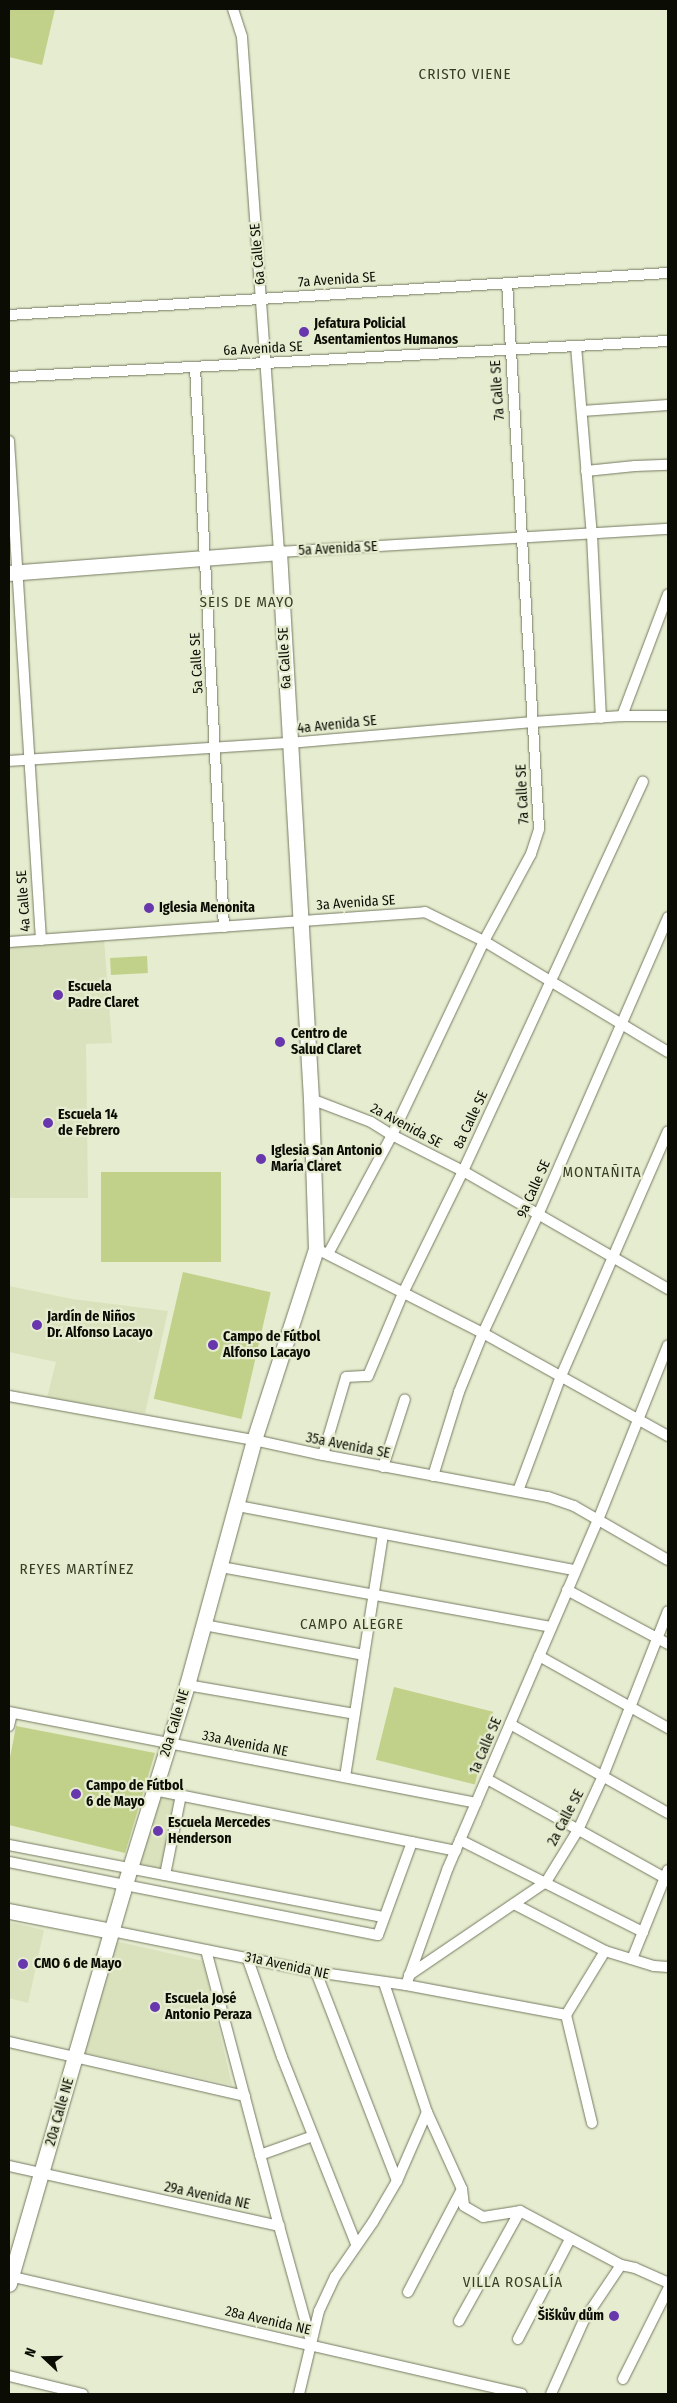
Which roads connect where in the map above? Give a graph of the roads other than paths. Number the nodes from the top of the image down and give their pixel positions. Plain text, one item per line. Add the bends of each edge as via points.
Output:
1 (233, 9) edge
2 (668, 274) edge
3 (507, 284) junction
4 (263, 299) junction
5 (9, 315) edge
6 (668, 341) edge
7 (576, 346) junction
8 (509, 350) junction
9 (266, 363) junction
10 (195, 367) junction
11 (9, 377) edge
12 (668, 405) edge
13 (582, 411) junction
14 (9, 441) edge
15 (668, 465) edge
16 (586, 471) junction
17 (668, 529) edge
18 (592, 535) junction
19 (521, 538) junction
20 (280, 552) junction
21 (204, 558) junction
22 (13, 573) edge
23 (668, 594) edge
24 (622, 716) junction
25 (668, 716) edge
26 (601, 718) junction
27 (533, 722) junction
28 (289, 743) junction
29 (216, 748) junction
30 (29, 759) junction
31 (9, 761) edge
32 (643, 782) dead end
33 (668, 917) edge
34 (301, 921) junction
35 (224, 927) junction
36 (40, 940) junction
37 (484, 941) junction
38 (9, 942) edge
39 (550, 980) junction
40 (621, 1024) junction
41 (668, 1052) edge
42 (311, 1099) junction
43 (668, 1131) edge
44 (392, 1135) junction
45 (463, 1171) junction
46 (538, 1215) junction
47 (322, 1251) junction
48 (614, 1258) junction
49 (668, 1289) edge
50 (403, 1293) junction
51 (483, 1333) junction
52 (668, 1346) edge
53 (561, 1376) junction
54 (9, 1396) edge
55 (405, 1399) dead end
56 (638, 1419) junction
57 (668, 1436) edge
58 (254, 1440) junction
59 (323, 1455) junction
60 (383, 1467) junction
61 (433, 1476) junction
62 (518, 1492) junction
63 (238, 1506) junction
64 (598, 1520) junction
65 (383, 1535) junction
66 (668, 1560) edge
67 (220, 1567) junction
68 (575, 1570) junction
69 (567, 1590) junction
70 (374, 1596) junction
71 (668, 1611) edge
72 (204, 1625) junction
73 (552, 1627) junction
74 (657, 1638) junction
75 (668, 1644) edge
76 (364, 1655) junction
77 (539, 1656) junction
78 (187, 1685) junction
79 (631, 1706) junction
80 (10, 1713) edge
81 (355, 1714) junction
82 (510, 1724) junction
83 (9, 1726) edge
84 (668, 1728) edge
85 (169, 1744) junction
86 (603, 1776) junction
87 (344, 1777) junction
88 (487, 1779) junction
89 (154, 1790) junction
90 (181, 1795) junction
91 (476, 1803) junction
92 (668, 1813) edge
93 (578, 1830) junction
94 (460, 1840) junction
95 (412, 1842) junction
96 (9, 1845) edge
97 (456, 1850) junction
98 (9, 1862) edge
99 (130, 1868) junction
100 (667, 1874) edge
101 (165, 1875) junction
102 (546, 1882) junction
103 (124, 1886) junction
104 (514, 1904) junction
105 (9, 1911) edge
106 (384, 1917) junction
107 (112, 1930) junction
108 (643, 1932) junction
109 (206, 1950) junction
110 (605, 1951) junction
111 (247, 1957) junction
112 (632, 1959) junction
113 (668, 1967) edge
114 (316, 1972) junction
115 (408, 1980) junction
116 (384, 1983) junction
117 (566, 2015) junction
118 (9, 2042) edge
119 (76, 2059) junction
120 (245, 2096) junction
121 (427, 2112) junction
122 (592, 2123) dead end
123 (314, 2136) junction
124 (260, 2155) junction
125 (9, 2166) edge
126 (42, 2174) junction
127 (396, 2181) junction
128 (462, 2190) junction
129 (520, 2211) junction
130 (278, 2226) junction
131 (570, 2239) junction
132 (356, 2244) junction
133 (621, 2265) junction
134 (10, 2279) edge
135 (668, 2284) edge
136 (668, 2289) edge
137 (408, 2292) dead end
138 (459, 2321) dead end
139 (518, 2339) dead end
140 (312, 2345) junction
141 (9, 2376) edge
142 (623, 2379) dead end
143 (82, 2394) edge
144 (299, 2394) edge
145 (522, 2394) edge
146 (551, 2394) edge

1 - 4 street, 6a Calle SE via 242,37
2 - 3 street, 7a Avenida SE
3 - 4 street, 7a Avenida SE
3 - 8 street, 7a Calle SE
4 - 5 street, 7a Avenida SE
4 - 9 street, 6a Calle SE
6 - 7 street, 6a Avenida SE
7 - 8 street, 6a Avenida SE
7 - 13 street
8 - 9 street, 6a Avenida SE
8 - 19 street, 7a Calle SE
9 - 10 street, 6a Avenida SE
9 - 20 street, 6a Calle SE
10 - 11 street, 6a Avenida SE
10 - 21 street, 5a Calle SE
12 - 13 street
13 - 16 street
14 - 22 street, 4a Calle SE
15 - 16 street
16 - 18 street
17 - 18 street, 5a Avenida SE
18 - 19 street, 5a Avenida SE
18 - 26 street
19 - 20 street, 5a Avenida SE
19 - 27 street, 7a Calle SE
20 - 21 street, 5a Avenida SE
20 - 28 street, 6a Calle SE
21 - 22 street, 5a Avenida SE
21 - 29 street, 5a Calle SE
22 - 30 street, 4a Calle SE
23 - 24 street
24 - 25 street, 4a Avenida SE
24 - 26 street, 4a Avenida SE
26 - 27 street, 4a Avenida SE
27 - 28 street, 4a Avenida SE
27 - 37 street, 7a Calle SE via 539,829 531,854
28 - 29 street, 4a Avenida SE
28 - 34 street, 6a Calle SE
29 - 30 street, 4a Avenida SE
29 - 35 street, 5a Calle SE
30 - 31 street, 4a Avenida SE
30 - 36 street, 4a Calle SE
32 - 39 street, 8a Calle SE
33 - 40 street, 9a Calle SE
34 - 35 street, 3a Avenida SE
34 - 37 street, 3a Avenida SE via 424,912
34 - 42 street, 6a Calle SE
35 - 36 street, 3a Avenida SE
36 - 38 street, 3a Avenida SE
37 - 39 street, 3a Avenida SE
37 - 44 street, 7a Calle SE
39 - 40 street, 3a Avenida SE
39 - 45 street, 8a Calle SE
40 - 41 street, 3a Avenida SE
40 - 46 street, 9a Calle SE
42 - 44 street, 2a Avenida SE via 371,1122
42 - 47 street, 6a Calle SE
43 - 48 street
44 - 45 street, 2a Avenida SE
44 - 47 street, 7a Calle SE
45 - 46 street, 2a Avenida SE
45 - 50 street, 8a Calle SE
46 - 48 street, 2a Avenida SE
46 - 51 street, 9a Calle SE
47 - 50 street
47 - 58 street, 20a Calle NE
48 - 49 street, 2a Avenida SE
48 - 53 street
50 - 51 street
50 - 59 street, 8a Calle SE via 368,1376 346,1377
51 - 53 street
51 - 61 street, 9a Calle SE via 459,1392
52 - 56 street, 1a Calle SE
53 - 56 street
53 - 62 street
54 - 58 street, 35a Avenida SE
55 - 60 street
56 - 57 street
56 - 64 street, 1a Calle SE
58 - 59 street, 35a Avenida SE
58 - 63 street, 20a Calle NE
59 - 60 street, 35a Avenida SE
60 - 61 street, 35a Avenida SE
61 - 62 street, 35a Avenida SE
62 - 64 street, 35a Avenida SE via 574,1506
63 - 65 street
63 - 67 street, 20a Calle NE
64 - 66 street, 35a Avenida SE
64 - 68 street, 1a Calle SE
65 - 68 street
65 - 70 street
67 - 70 street
67 - 72 street, 20a Calle NE
68 - 69 street, 1a Calle SE
69 - 73 street, 1a Calle SE
69 - 74 street
70 - 73 street
70 - 76 street
71 - 74 street, 2a Calle SE
72 - 76 street
72 - 78 street, 20a Calle NE
73 - 77 street, 1a Calle SE
74 - 75 street
74 - 79 street, 2a Calle SE
76 - 81 street
77 - 79 street
77 - 82 street, 1a Calle SE
78 - 81 street
78 - 85 street, 20a Calle NE
79 - 84 street
79 - 86 street, 2a Calle SE
80 - 83 street
80 - 85 street, 33a Avenida NE
81 - 87 street
82 - 86 street
82 - 88 street, 1a Calle SE
85 - 87 street, 33a Avenida NE
85 - 89 street, 20a Calle NE
86 - 92 street
86 - 93 street, 2a Calle SE
87 - 91 street, 33a Avenida NE
88 - 91 street, 1a Calle SE
88 - 93 street
89 - 90 street
89 - 99 street, 20a Calle NE
90 - 95 street
90 - 101 street
91 - 94 street, 1a Calle SE
93 - 100 street
93 - 102 street, 2a Calle SE
94 - 97 street, 1a Calle SE
94 - 102 street
95 - 97 street
95 - 106 street
96 - 99 street
97 - 115 street, 1a Calle SE
98 - 103 street
99 - 101 street
99 - 103 street, 20a Calle NE
100 - 108 street
101 - 106 street
102 - 104 street, 2a Calle SE
102 - 108 street
103 - 106 street via 378,1935
103 - 107 street, 20a Calle NE
104 - 110 street
104 - 115 street, 2a Calle SE
105 - 107 street, 31a Avenida NE
107 - 109 street, 31a Avenida NE
107 - 119 street, 20a Calle NE
108 - 112 street
109 - 111 street, 31a Avenida NE
109 - 120 street
110 - 112 street
110 - 117 street
111 - 114 street, 31a Avenida NE
111 - 123 street
112 - 113 street
114 - 116 street, 31a Avenida NE
114 - 127 street
115 - 116 street, 31a Avenida NE
115 - 117 street, 31a Avenida NE
116 - 121 street
117 - 122 street
118 - 119 street
119 - 120 street
119 - 126 street, 20a Calle NE
120 - 124 street
121 - 127 street
121 - 128 street
123 - 124 street
123 - 132 street
124 - 130 street
125 - 126 street, 29a Avenida NE
126 - 130 street, 29a Avenida NE
126 - 134 street, 20a Calle NE
127 - 132 street via 373,2222
128 - 129 street via 464,2206 483,2217
128 - 137 street
129 - 131 street
129 - 138 street
130 - 140 street
131 - 133 street
131 - 139 street
132 - 140 street via 318,2311
133 - 135 street
133 - 146 street via 584,2320
134 - 140 street, 28a Avenida NE
136 - 142 street
140 - 144 street
140 - 145 street, 28a Avenida NE
141 - 143 street

